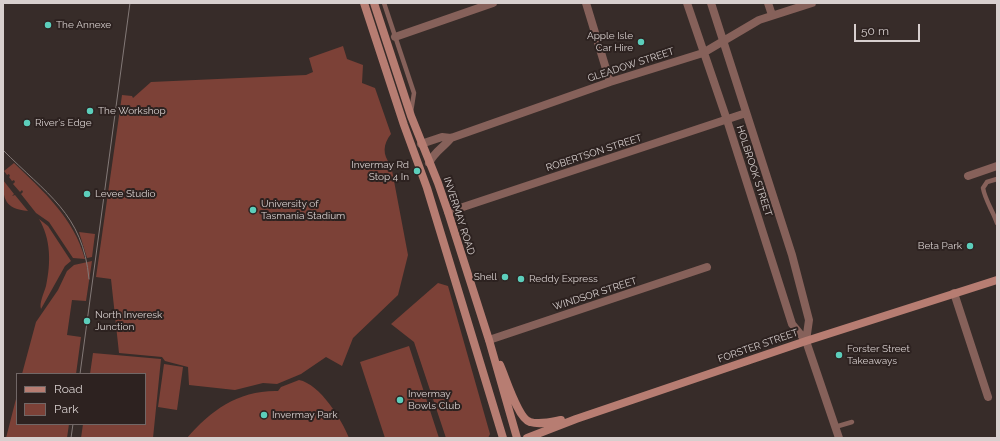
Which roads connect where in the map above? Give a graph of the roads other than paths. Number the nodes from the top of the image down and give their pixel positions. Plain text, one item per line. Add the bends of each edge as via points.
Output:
1 (364, 3) edge
2 (367, 3) edge
3 (374, 3) edge
4 (384, 3) edge
5 (494, 3) edge
6 (586, 3) edge
7 (687, 3) edge
8 (711, 3) edge
9 (768, 3) edge
10 (812, 3) edge
11 (772, 15) junction
12 (369, 17) junction
13 (395, 37) junction
14 (723, 40) junction
15 (703, 53) junction
16 (610, 82) junction
17 (746, 113) junction
18 (410, 116) junction
19 (727, 120) junction
20 (451, 138) junction
21 (421, 144) junction
22 (413, 148) junction
23 (429, 163) junction
24 (997, 166) edge
25 (968, 176) dead end
26 (997, 179) edge
27 (448, 212) junction
28 (997, 223) edge
29 (707, 267) dead end
30 (997, 280) edge
31 (954, 293) junction
32 (489, 340) junction
33 (806, 341) junction
34 (492, 350) junction
35 (988, 397) dead end
36 (591, 414) junction
37 (852, 422) dead end
38 (835, 427) junction
39 (503, 438) edge
40 (518, 438) edge
41 (527, 438) edge
42 (839, 438) edge

1 - 12 main road
2 - 12 main road
3 - 18 main road, INVERMAY ROAD
4 - 13 lane
5 - 13 street
6 - 16 street
7 - 15 street, HOLBROOK STREET
8 - 14 street, HOLBROOK STREET
9 - 11 street
10 - 11 street, GLEADOW STREET
11 - 14 street, GLEADOW STREET
12 - 22 main road
13 - 18 lane via 414,93
14 - 15 street, GLEADOW STREET
14 - 17 street, HOLBROOK STREET
15 - 16 street, GLEADOW STREET
15 - 19 street, HOLBROOK STREET
16 - 20 street, GLEADOW STREET
17 - 19 street, ROBERTSON STREET
17 - 33 street, HOLBROOK STREET via 792,255 809,320
18 - 21 main road, INVERMAY ROAD
19 - 27 street, ROBERTSON STREET
19 - 33 street, HOLBROOK STREET via 792,324
20 - 21 street, GLEADOW STREET via 442,137
20 - 23 street, GLEADOW STREET via 434,152
21 - 22 main road
21 - 23 main road, INVERMAY ROAD
22 - 39 main road
23 - 27 main road, INVERMAY ROAD
24 - 25 street
26 - 28 lane via 987,182 983,188
27 - 32 main road, INVERMAY ROAD
29 - 32 street, WINDSOR STREET
30 - 31 main road, FORSTER STREET
31 - 33 main road, FORSTER STREET
31 - 35 street
32 - 34 main road, INVERMAY ROAD
33 - 36 main road, FORSTER STREET
33 - 38 street, HOLBROOK STREET
34 - 36 main road via 507,379 519,413 524,419 545,424
34 - 40 main road, INVERMAY ROAD
36 - 41 main road, FORSTER STREET
37 - 38 lane
38 - 42 street, HOLBROOK STREET

